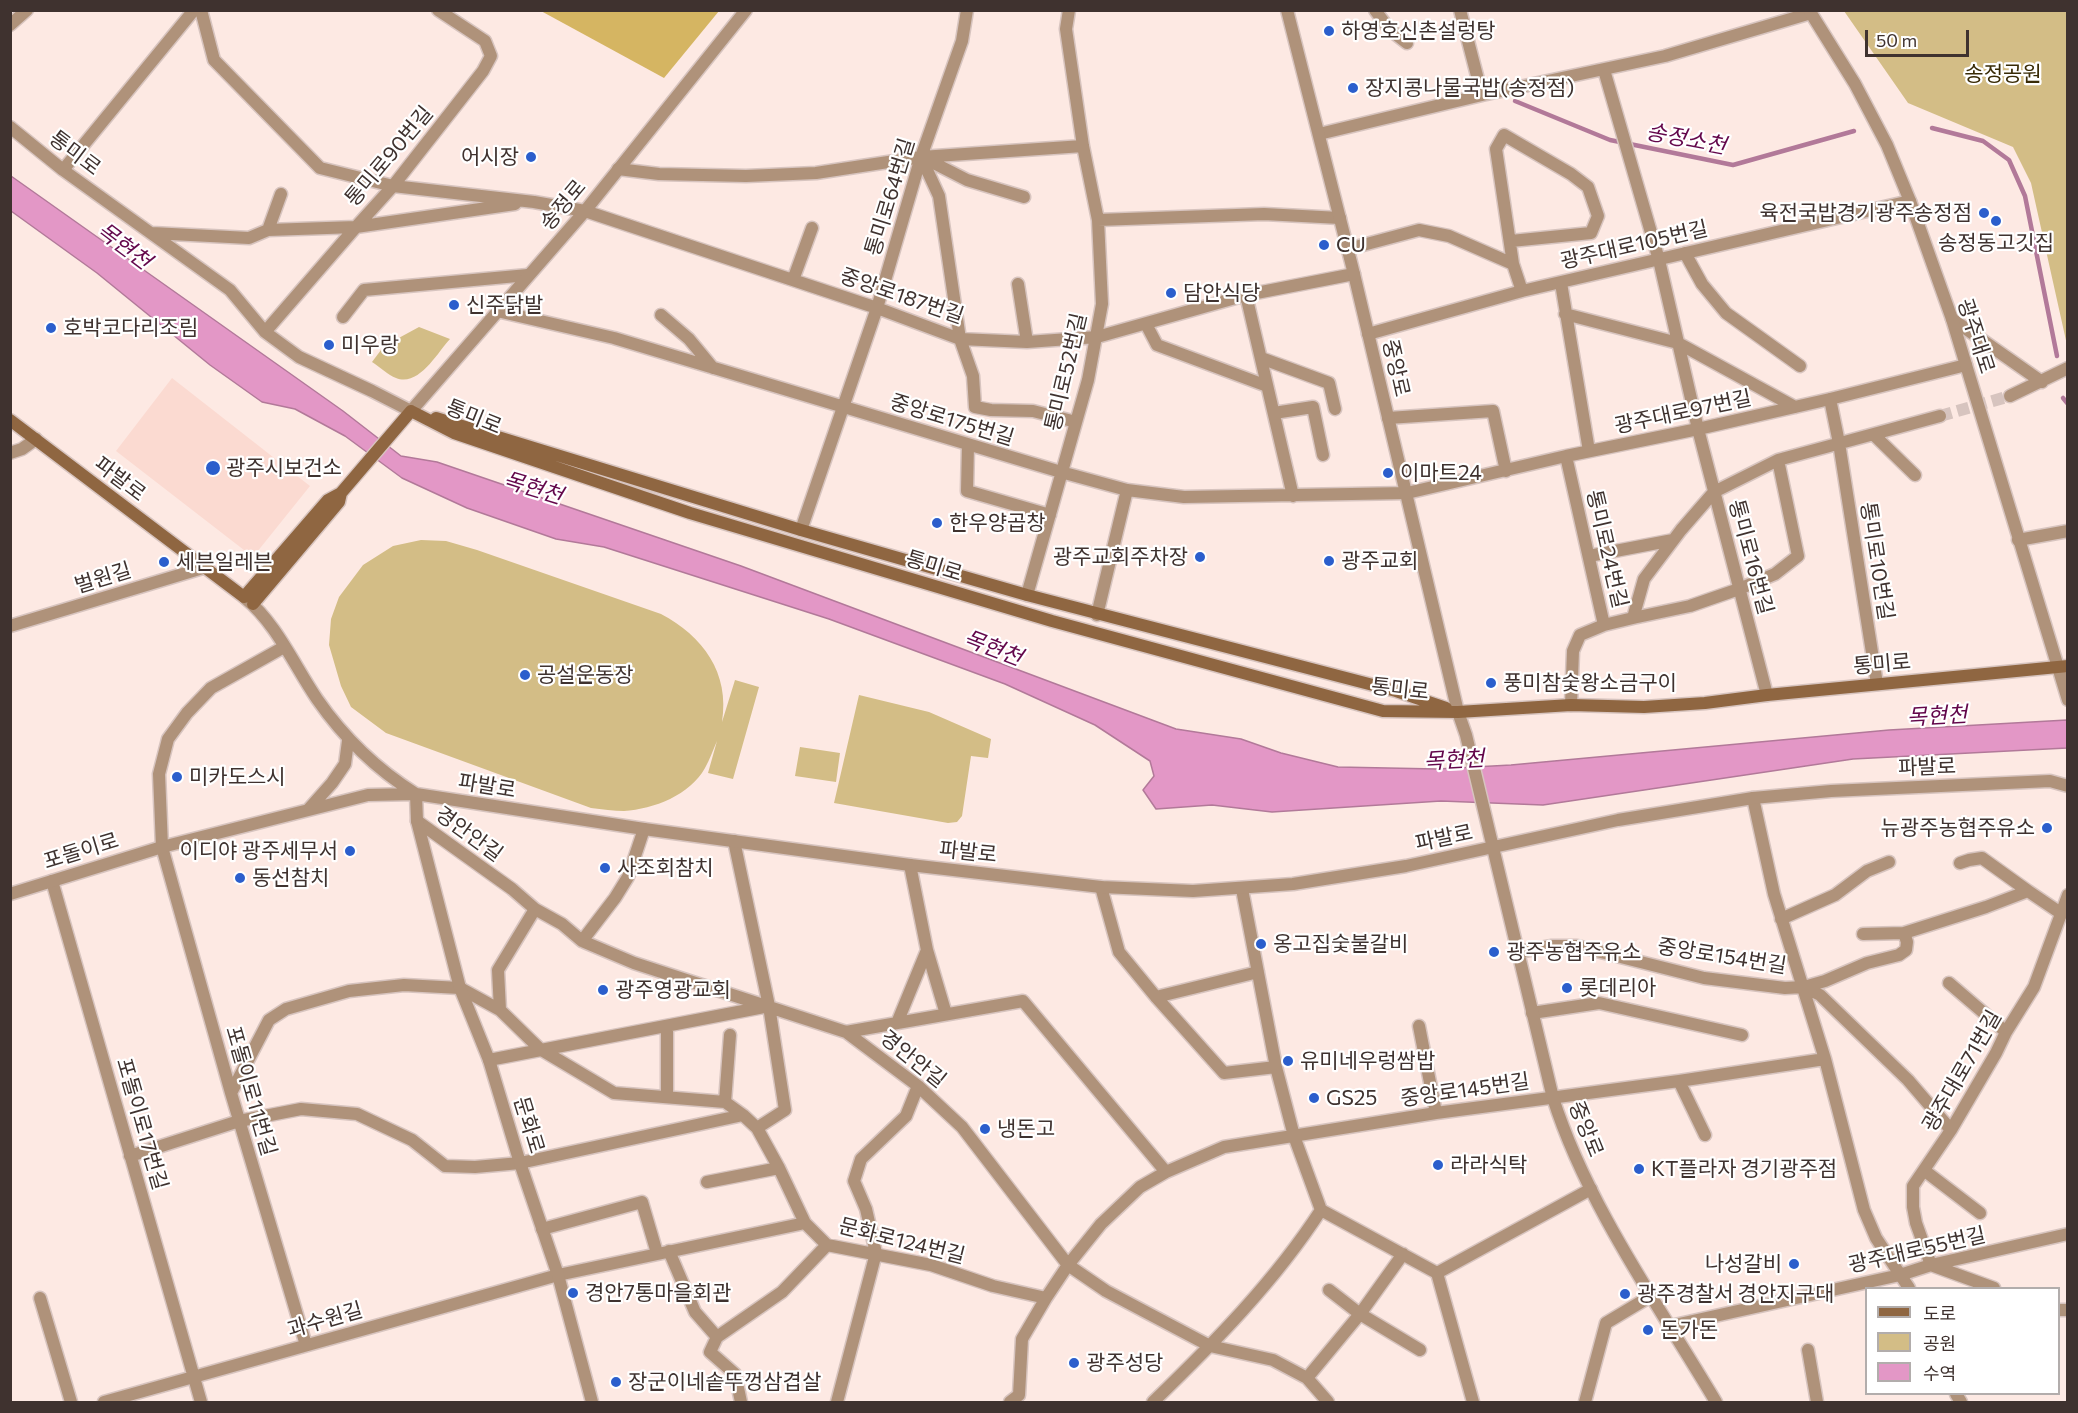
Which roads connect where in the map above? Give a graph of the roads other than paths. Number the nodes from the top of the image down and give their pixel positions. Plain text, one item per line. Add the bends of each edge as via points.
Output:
1 (27, 10) edge
2 (194, 10) edge
3 (201, 10) edge
4 (438, 10) edge
5 (746, 10) edge
6 (967, 10) edge
7 (1069, 10) edge
8 (1287, 10) edge
9 (1375, 10) edge
10 (1460, 10) edge
11 (1810, 12) edge
12 (10, 25) edge
13 (1407, 43) dead end
14 (1604, 70) junction
15 (1482, 95) junction
16 (10, 127) edge
17 (1319, 134) junction
18 (1083, 146) junction
19 (921, 157) junction
20 (618, 169) junction
21 (63, 170) junction
22 (393, 186) junction
23 (281, 194) dead end
24 (1024, 196) dead end
25 (1910, 201) junction
26 (534, 202) junction
27 (585, 211) junction
28 (1340, 218) junction
29 (1098, 220) junction
30 (356, 226) junction
31 (812, 228) dead end
32 (268, 230) junction
33 (151, 233) junction
34 (1511, 241) junction
35 (1348, 249) junction
36 (1685, 253) junction
37 (1659, 260) junction
38 (1513, 264) junction
39 (1354, 274) junction
40 (528, 275) junction
41 (793, 280) junction
42 (1561, 283) junction
43 (1018, 284) dead end
44 (1522, 291) junction
45 (1246, 295) junction
46 (877, 308) junction
47 (497, 311) junction
48 (1565, 314) junction
49 (661, 315) dead end
50 (343, 317) dead end
51 (1952, 319) junction
52 (1146, 324) junction
53 (265, 332) junction
54 (1368, 334) junction
55 (1097, 337) junction
56 (960, 339) junction
57 (1027, 342) junction
58 (1678, 343) junction
59 (1261, 358) junction
60 (1966, 365) junction
61 (1800, 366) dead end
62 (2067, 368) edge
63 (714, 369) junction
64 (2042, 382) junction
65 (1267, 386) junction
66 (2010, 396) tunnel mouth
67 (1830, 399) junction
68 (842, 407) junction
69 (1795, 407) junction
70 (1335, 409) dead end
71 (1274, 413) junction
72 (406, 416) junction
73 (1940, 416) tunnel mouth
74 (1388, 418) junction
75 (10, 420) edge
76 (1076, 422) junction
77 (1698, 429) junction
78 (1874, 435) junction
79 (36, 439) junction
80 (1839, 443) junction
81 (968, 445) junction
82 (1589, 451) junction
83 (10, 453) edge
84 (1323, 455) dead end
85 (1566, 456) junction
86 (1778, 460) junction
87 (1506, 471) junction
88 (1061, 472) junction
89 (1915, 476) dead end
90 (1127, 490) junction
91 (1714, 492) junction
92 (1407, 493) junction
93 (1293, 496) junction
94 (1050, 515) junction
95 (801, 530) junction
96 (2067, 531) edge
97 (1673, 540) junction
98 (2018, 540) junction
99 (1588, 556) junction
100 (206, 567) junction
101 (1739, 589) junction
102 (1027, 596) junction
103 (248, 601) junction
104 (1097, 615) junction
105 (1633, 618) junction
106 (1604, 625) junction
107 (10, 626) edge
108 (284, 647) junction
109 (2063, 667) edge
110 (1877, 684) junction
111 (1767, 695) junction
112 (2066, 695) edge
113 (1571, 705) junction
114 (1458, 712) junction
115 (348, 741) junction
116 (2067, 786) edge
117 (416, 794) junction
118 (1753, 798) junction
119 (308, 810) junction
120 (417, 820) junction
121 (644, 829) junction
122 (734, 841) junction
123 (1492, 844) junction
124 (162, 847) junction
125 (1889, 862) dead end
126 (1960, 863) dead end
127 (910, 865) junction
128 (52, 880) junction
129 (1101, 887) junction
130 (1242, 889) junction
131 (2028, 891) junction
132 (10, 894) edge
133 (2067, 895) edge
134 (535, 909) junction
135 (2062, 914) junction
136 (1781, 919) junction
137 (1904, 933) junction
138 (1863, 934) dead end
139 (582, 941) junction
140 (927, 951) junction
141 (1518, 952) junction
142 (1258, 972) junction
143 (1949, 983) dead end
144 (1804, 987) junction
145 (460, 988) junction
146 (1156, 997) junction
147 (769, 1006) junction
148 (500, 1010) junction
149 (1532, 1013) junction
150 (945, 1014) junction
151 (897, 1023) junction
152 (667, 1026) junction
153 (1419, 1026) dead end
154 (846, 1032) junction
155 (2006, 1032) junction
156 (730, 1035) dead end
157 (1742, 1035) dead end
158 (540, 1049) junction
159 (1825, 1059) junction
160 (489, 1060) junction
161 (1276, 1067) junction
162 (1679, 1081) junction
163 (918, 1086) junction
164 (231, 1093) junction
165 (667, 1096) junction
166 (1553, 1098) junction
167 (725, 1102) junction
168 (1436, 1113) junction
169 (743, 1115) junction
170 (239, 1121) junction
171 (757, 1128) junction
172 (1951, 1130) junction
173 (1705, 1135) dead end
174 (1294, 1136) junction
175 (130, 1156) junction
176 (520, 1163) junction
177 (779, 1168) junction
178 (1925, 1171) junction
179 (1166, 1172) junction
180 (707, 1182) dead end
181 (1591, 1189) junction
182 (1321, 1210) junction
183 (1980, 1213) dead end
184 (805, 1223) junction
185 (542, 1229) junction
186 (2067, 1234) edge
187 (827, 1245) junction
188 (663, 1252) junction
189 (876, 1253) junction
190 (1403, 1254) junction
191 (1068, 1265) junction
192 (1931, 1265) junction
193 (1437, 1273) junction
194 (558, 1275) junction
195 (1900, 1275) junction
196 (1907, 1287) edge
197 (1991, 1287) edge
198 (1329, 1290) dead end
199 (1651, 1296) junction
200 (40, 1298) dead end
201 (1046, 1298) junction
202 (1360, 1314) junction
203 (1670, 1326) junction
204 (717, 1336) junction
205 (306, 1345) junction
206 (1210, 1346) junction
207 (1420, 1350) dead end
208 (1809, 1350) dead end
209 (194, 1378) junction
210 (1307, 1378) junction
211 (137, 1398) edge
212 (1014, 1399) edge
213 (71, 1402) edge
214 (104, 1402) edge
215 (201, 1402) edge
216 (592, 1402) edge
217 (741, 1402) edge
218 (837, 1402) edge
219 (1030, 1402) edge
220 (1153, 1402) edge
221 (1328, 1402) edge
222 (1473, 1402) edge
223 (1585, 1402) edge
224 (1716, 1402) edge
225 (1817, 1402) edge

1 - 12 street
2 - 21 street
3 - 22 street via 214,60 320,168
4 - 22 street, 통미로90번길 via 485,41 491,56
5 - 20 street, 송정로
6 - 19 street, 통미로64번길 via 962,41
7 - 18 street, 통미로52번길 via 1066,29
8 - 17 street, 중앙로
9 - 13 street via 1389,29
10 - 15 street
11 - 14 street via 1665,56
11 - 25 street, 광주대로 via 1866,104
14 - 15 street
14 - 37 street, 통미로16번길
15 - 17 street
16 - 21 street, 통미로
17 - 28 street, 중앙로
18 - 19 street
18 - 29 street, 통미로52번길
19 - 20 street via 816,173 758,176
19 - 24 street via 967,180
19 - 46 street, 통미로64번길
19 - 56 street via 939,196
20 - 27 street, 송정로
21 - 33 street, 통미로
22 - 26 street
22 - 30 street, 통미로90번길
23 - 32 street
25 - 36 street, 광주대로105번길
25 - 51 street, 광주대로
26 - 27 street, 중앙로187번길
26 - 30 street
27 - 40 street, 송정로
27 - 41 street, 중앙로187번길
28 - 29 street via 1263,214
28 - 35 street, 중앙로
29 - 55 street, 통미로52번길 via 1102,304
30 - 32 street
30 - 53 street, 통미로90번길
31 - 41 street
32 - 33 street via 249,238
33 - 53 street, 통미로 via 230,290
34 - 34 street via 1496,148 1504,135 1588,187 1599,216 1591,233
34 - 38 street
35 - 38 street via 1419,230 1449,236
35 - 39 street, 중앙로
36 - 37 street, 광주대로105번길
36 - 61 street via 1702,284 1726,313
37 - 42 street, 광주대로105번길
37 - 58 street, 통미로16번길
38 - 44 street
39 - 45 street, 중앙로187번길
39 - 54 street, 중앙로
40 - 47 street, 송정로
40 - 50 street via 364,290
41 - 46 street, 중앙로187번길
42 - 44 street, 광주대로105번길
42 - 48 street
43 - 57 street
44 - 54 street, 광주대로105번길
45 - 52 street, 중앙로187번길
45 - 59 street
46 - 56 street, 중앙로187번길
46 - 68 street, 통미로64번길
47 - 63 street, 중앙로175번길 via 614,338
47 - 72 street, 송정로
48 - 58 street
48 - 82 street
49 - 63 street via 689,339
51 - 60 street, 광주대로
51 - 64 street
52 - 55 street, 중앙로187번길
52 - 65 street via 1157,345
53 - 72 street, 통미로 via 299,357 372,391
54 - 74 street, 중앙로
55 - 57 street, 중앙로187번길
55 - 76 street, 통미로52번길
56 - 57 street, 중앙로187번길
56 - 76 street via 974,376 975,407 1033,411
58 - 69 street
58 - 77 street, 통미로16번길
59 - 65 street
59 - 70 street via 1329,383
60 - 67 street, 광주대로97번길
60 - 98 street, 광주대로
62 - 64 street
63 - 68 street, 중앙로175번길
64 - 66 street
65 - 71 street
67 - 69 street, 광주대로97번길
67 - 80 street, 통미로10번길
68 - 81 street, 중앙로175번길
68 - 95 street, 통미로64번길
69 - 77 street, 광주대로97번길
71 - 84 street via 1313,407
71 - 93 street
72 - 95 main road, 통미로 via 468,427
72 - 103 main road via 341,493 328,500
72 - 114 main road, 통미로 via 690,513 1052,621 1383,711
73 - 78 street
74 - 87 street via 1493,411
74 - 92 street, 중앙로
75 - 79 main road, 파발로
76 - 88 street, 통미로52번길
77 - 82 street, 광주대로97번길
77 - 91 street, 통미로16번길
78 - 80 street
78 - 89 street
79 - 83 street
79 - 100 main road, 파발로
80 - 86 street
80 - 110 street, 통미로10번길
81 - 88 street, 중앙로175번길
81 - 94 street via 967,491
82 - 85 street, 광주대로97번길
85 - 87 street, 광주대로97번길
85 - 99 street, 통미로24번길
86 - 91 street
86 - 101 street via 1798,556 1775,574
87 - 92 street, 광주대로97번길
88 - 90 street, 중앙로175번길
88 - 94 street, 통미로52번길
90 - 93 street, 중앙로175번길 via 1184,497
90 - 104 street
91 - 97 street
91 - 101 street, 통미로16번길
92 - 93 street, 중앙로175번길
92 - 114 street, 중앙로
94 - 102 street, 통미로52번길
95 - 102 main road, 통미로
96 - 98 street
97 - 99 street
97 - 105 street via 1644,579
98 - 109 street, 광주대로
99 - 106 street, 통미로24번길
100 - 103 main road, 파발로
100 - 107 street, 벌원길
101 - 105 street via 1690,606
101 - 111 street, 통미로16번길
102 - 104 main road, 통미로
103 - 108 street, 파발로 via 260,610
104 - 114 main road, 통미로 via 1396,691
105 - 106 street
106 - 113 street, 통미로24번길 via 1580,635 1573,651
108 - 115 street, 파발로
108 - 124 street via 211,688 168,739 159,774
109 - 110 main road, 통미로
109 - 112 street, 광주대로
110 - 111 main road, 통미로
111 - 113 main road, 통미로 via 1644,707
113 - 114 main road, 통미로
114 - 123 street, 중앙로
115 - 117 street, 파발로 via 393,780
115 - 119 street via 345,764
116 - 118 street, 파발로 via 2050,781 1831,790
117 - 119 street, 포돌이로 via 368,795
117 - 120 street, 문화로
117 - 121 street, 파발로
118 - 123 street, 파발로
118 - 136 street
119 - 124 street, 포돌이로
120 - 134 street, 경안안길
120 - 145 street, 문화로
121 - 122 street, 파발로
121 - 139 street via 628,877
122 - 127 street, 파발로
122 - 147 street
123 - 130 street, 파발로 via 1406,866
123 - 141 street, 중앙로
124 - 128 street, 포돌이로
124 - 164 street, 포돌이로11번길
125 - 136 street via 1867,871 1835,894
126 - 131 street via 1983,858
127 - 129 street, 파발로
127 - 140 street
128 - 132 street, 포돌이로
128 - 175 street, 포돌이로17번길
129 - 130 street, 파발로
129 - 146 street via 1119,952
130 - 142 street
131 - 135 street
131 - 137 street
133 - 135 street, 광주대로71번길
134 - 139 street, 경안안길
134 - 148 street via 498,970
135 - 155 street, 광주대로71번길 via 2034,987
136 - 144 street
137 - 138 street
137 - 144 street, 중앙로154번길 via 1906,950 1899,955
139 - 147 street, 경안안길 via 634,963
140 - 150 street
140 - 151 street
141 - 144 street, 중앙로154번길 via 1577,946 1704,978
141 - 149 street, 중앙로
142 - 146 street
142 - 161 street
143 - 155 street
144 - 159 street
144 - 172 street via 1821,995
145 - 148 street, 문화로124번길
145 - 160 street, 문화로
145 - 164 street via 404,985 349,991 286,1009 270,1020
146 - 161 street via 1224,1073
147 - 152 street
147 - 154 street, 경안안길
147 - 171 street via 785,1110
148 - 158 street, 문화로124번길
149 - 157 street via 1599,1003
149 - 166 street, 중앙로
150 - 151 street
150 - 179 street via 1023,1001
151 - 154 street
152 - 158 street
152 - 165 street
153 - 168 street
154 - 163 street, 경안안길
155 - 172 street, 광주대로71번길
156 - 167 street
158 - 160 street
158 - 165 street, 문화로124번길 via 614,1092
159 - 162 street, 중앙로145번길
159 - 195 street via 1864,1210 1876,1238
160 - 176 street, 문화로
161 - 174 street
162 - 166 street, 중앙로145번길
162 - 173 street
163 - 189 street via 906,1116 861,1159 854,1181 866,1209
163 - 191 street, 경안안길 via 962,1127
164 - 170 street, 포돌이로11번길
165 - 167 street, 문화로124번길
166 - 168 street, 중앙로145번길
166 - 181 street, 중앙로 via 1572,1152
167 - 169 street, 문화로124번길
168 - 174 street, 중앙로145번길
169 - 171 street, 문화로124번길
169 - 176 street
170 - 175 street
170 - 176 street via 301,1109 357,1114 412,1140 445,1166
170 - 205 street, 포돌이로11번길
171 - 177 street, 문화로124번길
172 - 178 street, 광주대로71번길
174 - 179 street, 중앙로145번길 via 1224,1147
174 - 182 street
175 - 209 street, 포돌이로17번길
176 - 185 street, 문화로
177 - 180 street
177 - 184 street, 문화로124번길
178 - 183 street
178 - 192 street, 광주대로71번길 via 1913,1186 1912,1200
179 - 191 street, 중앙로145번길 via 1140,1187 1101,1224
181 - 193 street
181 - 199 street, 중앙로
182 - 190 street
182 - 206 street via 1300,1242
184 - 187 street, 문화로124번길
184 - 188 street
185 - 188 street via 642,1202
185 - 194 street, 문화로
186 - 192 street, 광주대로55번길
187 - 189 street, 문화로124번길
187 - 204 street via 782,1292
188 - 194 street
188 - 204 street via 695,1312
189 - 201 street, 문화로124번길
189 - 218 street
190 - 193 street
190 - 202 street
191 - 201 street, 중앙로145번길
191 - 206 street, 경안안길
192 - 195 street, 광주대로55번길
192 - 197 street
193 - 222 street
194 - 205 street, 과수원길
194 - 216 street, 문화로
195 - 196 street
195 - 203 street, 광주대로55번길
198 - 202 street
199 - 203 street, 중앙로
199 - 223 street via 1606,1323
200 - 213 street
201 - 212 street, 중앙로145번길 via 1022,1339
202 - 207 street
202 - 210 street
203 - 224 street, 중앙로
204 - 217 street via 710,1352 735,1374
205 - 209 street, 과수원길
206 - 210 street, 경안안길 via 1273,1360
206 - 220 street
208 - 225 street
209 - 211 street, 과수원길
209 - 215 street, 포돌이로17번길
210 - 221 street, 경안안길
211 - 214 street, 과수원길
212 - 219 street

